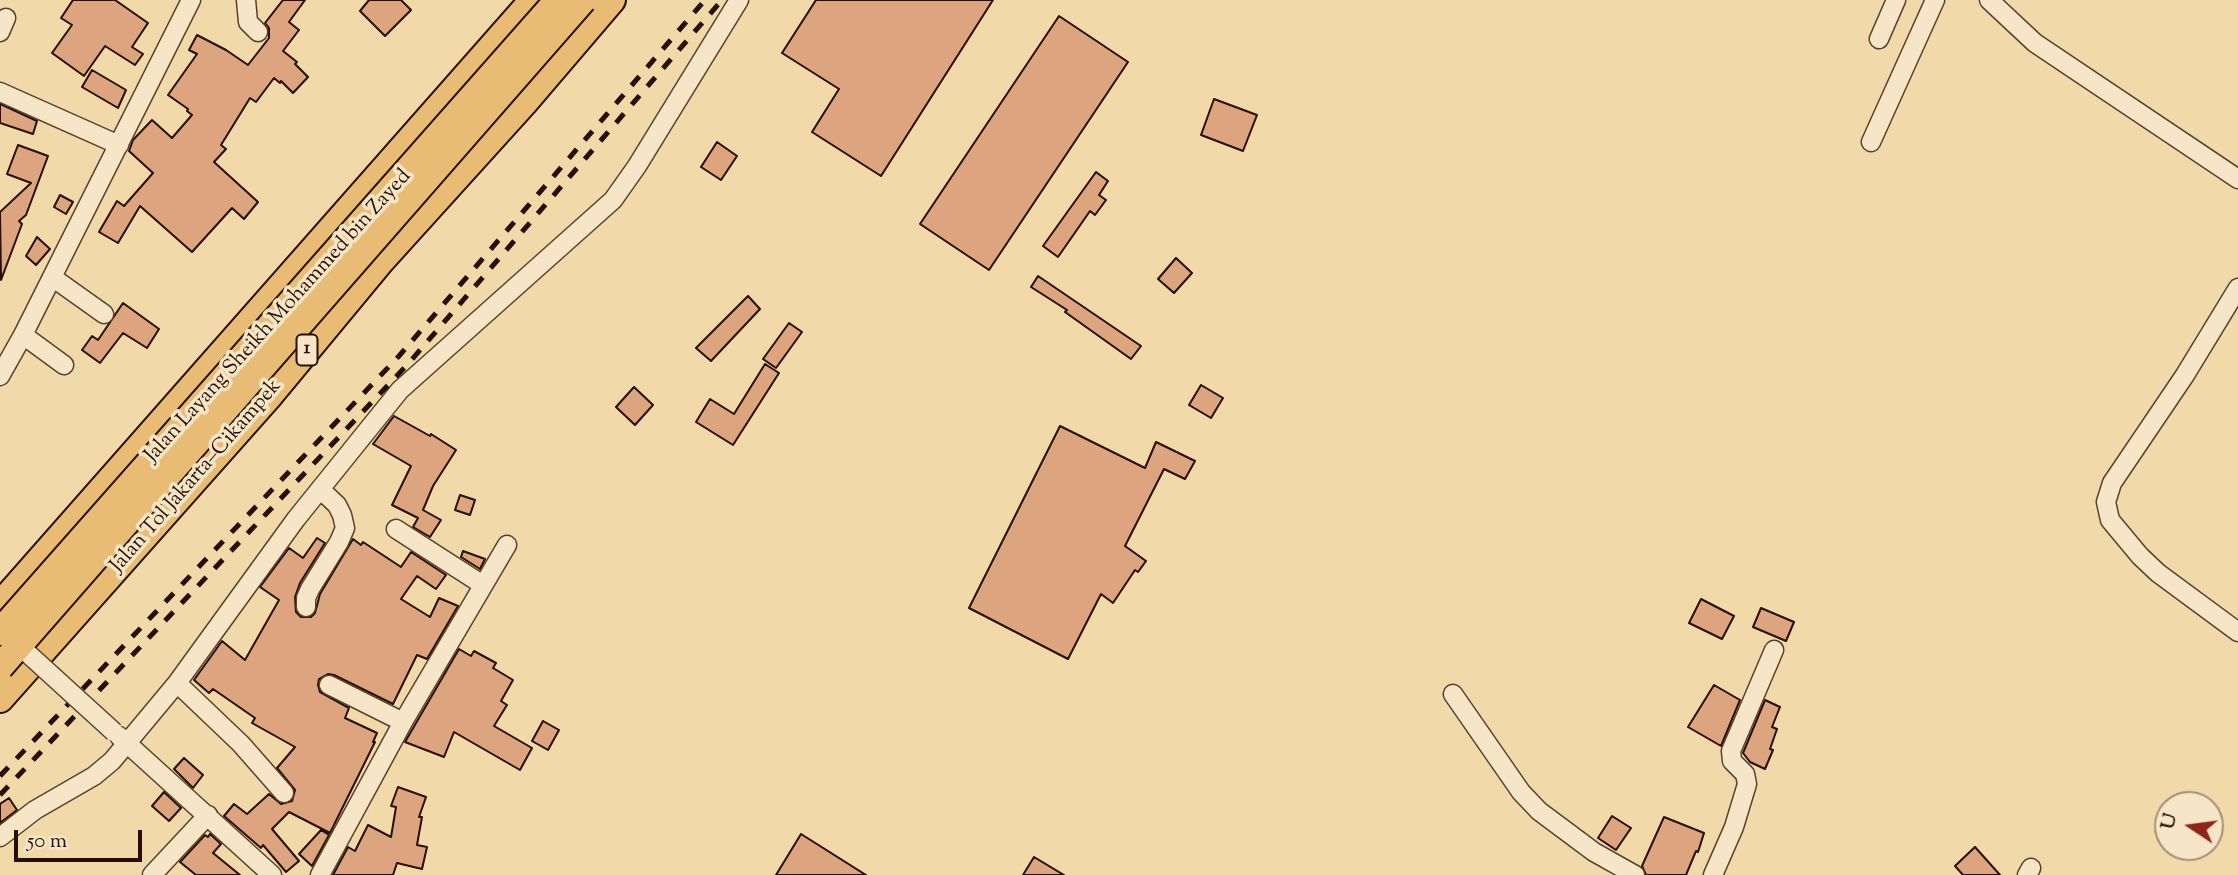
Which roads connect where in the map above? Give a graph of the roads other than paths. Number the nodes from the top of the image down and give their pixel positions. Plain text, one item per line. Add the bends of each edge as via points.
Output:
1 (191, 0) edge
2 (246, 0) edge
3 (533, 0) edge
4 (558, 0) edge
5 (583, 0) edge
6 (612, 0) edge
7 (739, 0) edge
8 (1896, 0) edge
9 (1935, 0) edge
10 (1989, 0) edge
11 (258, 32) dead end
12 (1879, 38) dead end
13 (0, 92) edge
14 (1871, 142) dead end
15 (119, 145) junction
16 (2238, 179) edge
17 (52, 276) junction
18 (2238, 288) edge
19 (104, 314) dead end
20 (23, 335) junction
21 (64, 365) dead end
22 (0, 376) edge
23 (320, 489) junction
24 (396, 529) dead end
25 (507, 545) dead end
26 (482, 585) junction
27 (0, 606) edge
28 (306, 607) dead end
29 (0, 631) edge
30 (2238, 632) edge
31 (1774, 650) dead end
32 (0, 667) edge
33 (177, 683) junction
34 (329, 685) dead end
35 (1453, 694) dead end
36 (0, 699) edge
37 (402, 722) junction
38 (121, 738) junction
39 (284, 793) dead end
40 (208, 815) junction
41 (0, 838) edge
42 (152, 875) edge
43 (272, 875) edge
44 (320, 875) edge
45 (1635, 875) edge
46 (1713, 875) edge

1 - 15 street
2 - 11 street via 248,22
3 - 27 highway
4 - 29 highway, Jalan Layang Sheikh Mohammed bin Zayed / 1, bridge
5 - 32 highway, Jalan Layang Sheikh Mohammed bin Zayed / 1, bridge
6 - 36 highway, Jalan Tol Jakarta–Cikampek / 1
7 - 23 street via 613,200 400,390
8 - 12 street
9 - 14 street
10 - 16 street via 2035,43
13 - 15 street
15 - 17 street
17 - 19 street
17 - 20 street
18 - 30 street via 2118,473 2106,502 2110,520 2140,556
20 - 21 street
20 - 22 street
23 - 28 street via 337,505 345,528 310,589
23 - 33 street
24 - 26 street
25 - 26 street
26 - 37 street
29 - 38 street, bridge
31 - 46 street via 1731,751 1746,784
33 - 38 street
33 - 39 street
34 - 37 street
35 - 45 street via 1539,811 1594,852
37 - 44 street
38 - 40 street
38 - 41 street via 112,761 94,776 35,810
40 - 42 street
40 - 43 street

